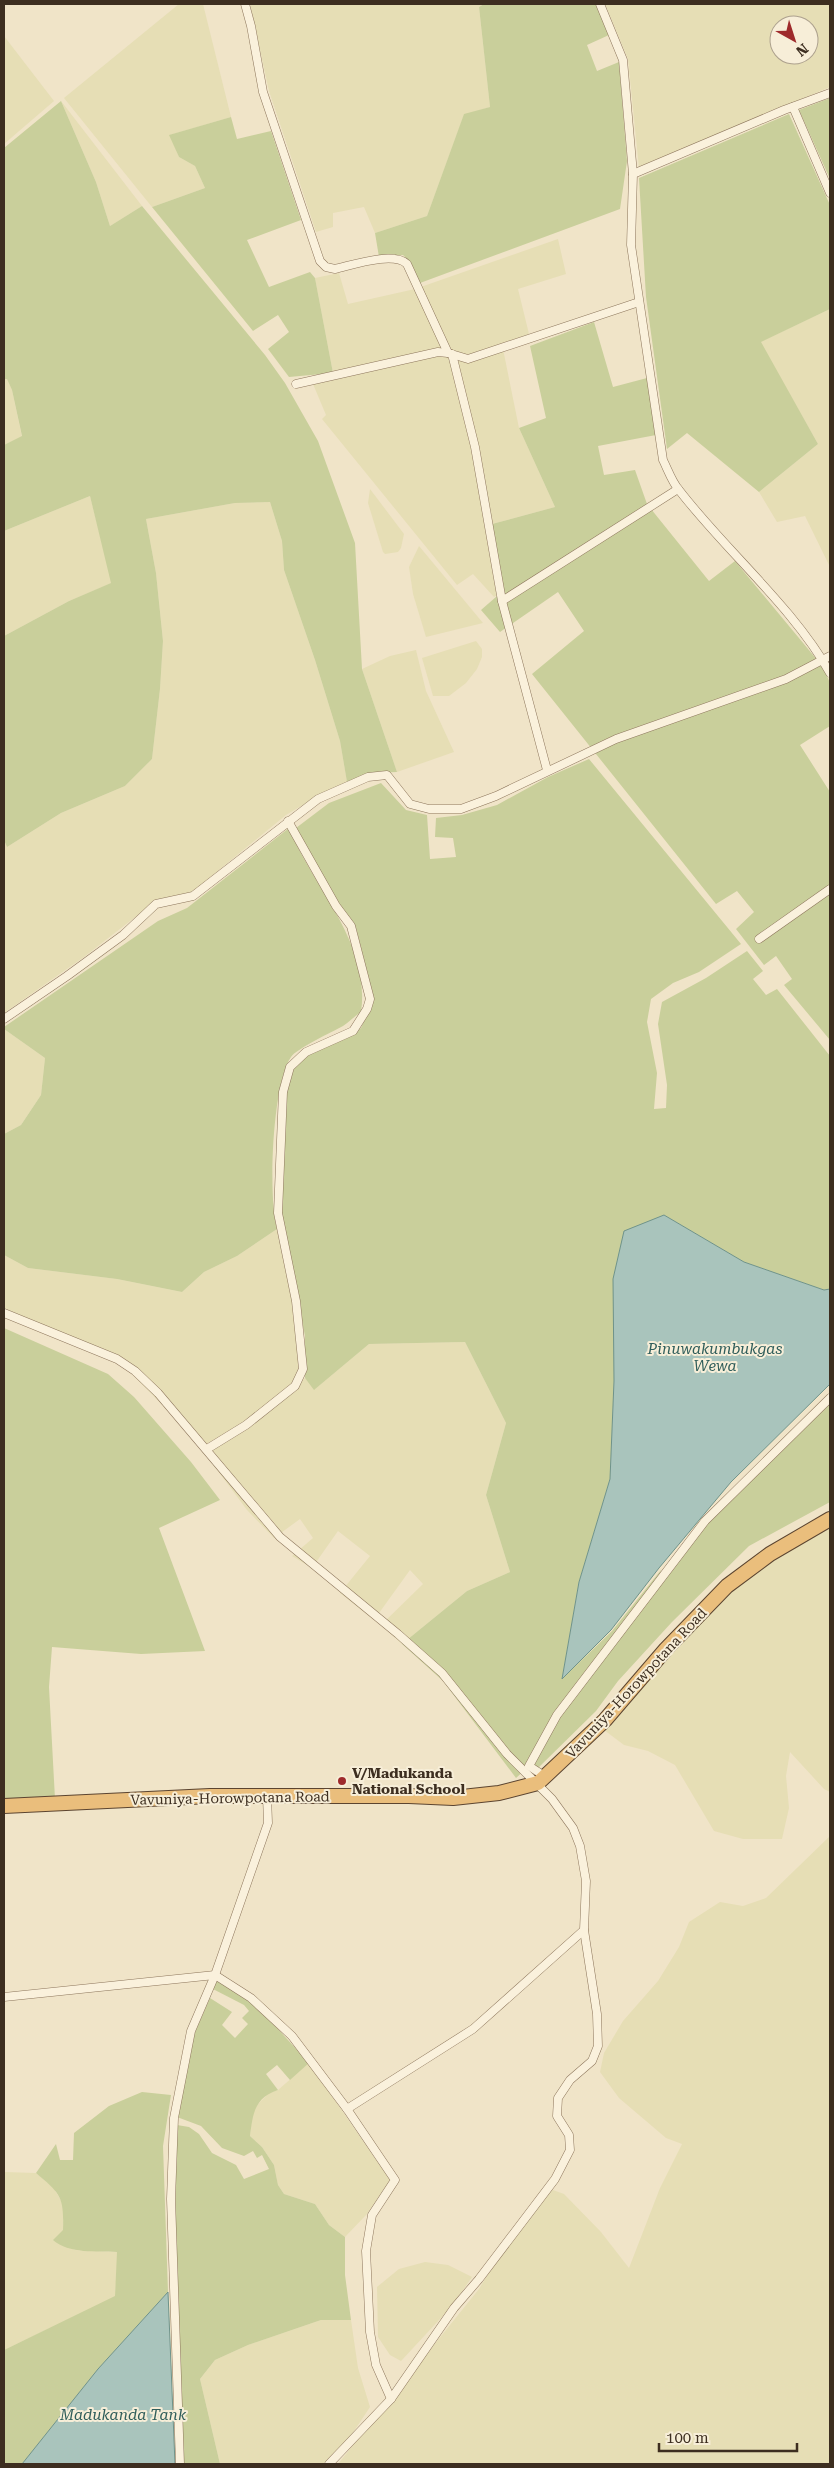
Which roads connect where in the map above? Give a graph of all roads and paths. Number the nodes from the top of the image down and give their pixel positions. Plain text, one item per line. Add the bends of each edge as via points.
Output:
1 (245, 4) edge
2 (600, 4) edge
3 (830, 93) edge
4 (794, 107) junction
5 (633, 174) junction
6 (830, 193) edge
7 (639, 302) junction
8 (450, 353) junction
9 (296, 384) dead end
10 (678, 489) junction
11 (502, 601) junction
12 (827, 658) edge
13 (830, 674) edge
14 (546, 770) junction
15 (288, 821) junction
16 (830, 889) edge
17 (759, 939) dead end
18 (4, 1019) edge
19 (4, 1312) edge
20 (830, 1398) edge
21 (207, 1449) junction
22 (830, 1519) edge
23 (542, 1780) junction
24 (267, 1796) junction
25 (4, 1806) edge
26 (584, 1930) junction
27 (215, 1974) junction
28 (4, 1997) edge
29 (347, 2109) junction
30 (391, 2399) junction
31 (180, 2464) edge
32 (329, 2464) edge

1 - 8 street via 263,92 320,261 326,267 335,268 390,258 402,260 407,264
2 - 5 street via 623,60
3 - 4 street
4 - 5 street
4 - 6 street
5 - 7 street via 631,245
7 - 8 street via 468,359
7 - 10 street via 663,460
8 - 9 street via 438,352
8 - 11 street via 475,447
10 - 11 street
10 - 12 street
11 - 14 street
12 - 13 street
12 - 14 street via 786,679 616,739
14 - 15 street via 496,796 460,809 429,809 410,804 387,775 368,777 318,798
15 - 18 street via 192,896 156,904 99,952
15 - 21 street via 336,906 351,926 370,999 367,1010 353,1031 306,1052 290,1067 284,1092 278,1214 296,1302 303,1369 295,1386 246,1425
16 - 17 street
19 - 21 street via 129,1367 158,1393
20 - 23 street via 705,1520 557,1715 529,1766
21 - 23 street via 280,1538 442,1673 507,1754
22 - 23 highway, Vavuniya-Horowpotana Road via 770,1554 727,1586 666,1649 605,1720
23 - 24 highway, Vavuniya-Horowpotana Road via 499,1793 453,1798
23 - 26 street via 573,1828 580,1846 586,1881
24 - 25 highway, Vavuniya-Horowpotana Road
24 - 27 street via 268,1823
26 - 29 street via 473,2029
26 - 30 street via 597,2014 598,2046 592,2061 570,2080 558,2098 557,2116 570,2135 570,2150 555,2179 454,2308
27 - 28 street
27 - 29 street via 251,1998 292,2036
27 - 31 street via 191,2031 174,2118 171,2199
29 - 30 street via 395,2180 372,2215 366,2251 370,2332 375,2357
30 - 32 street

